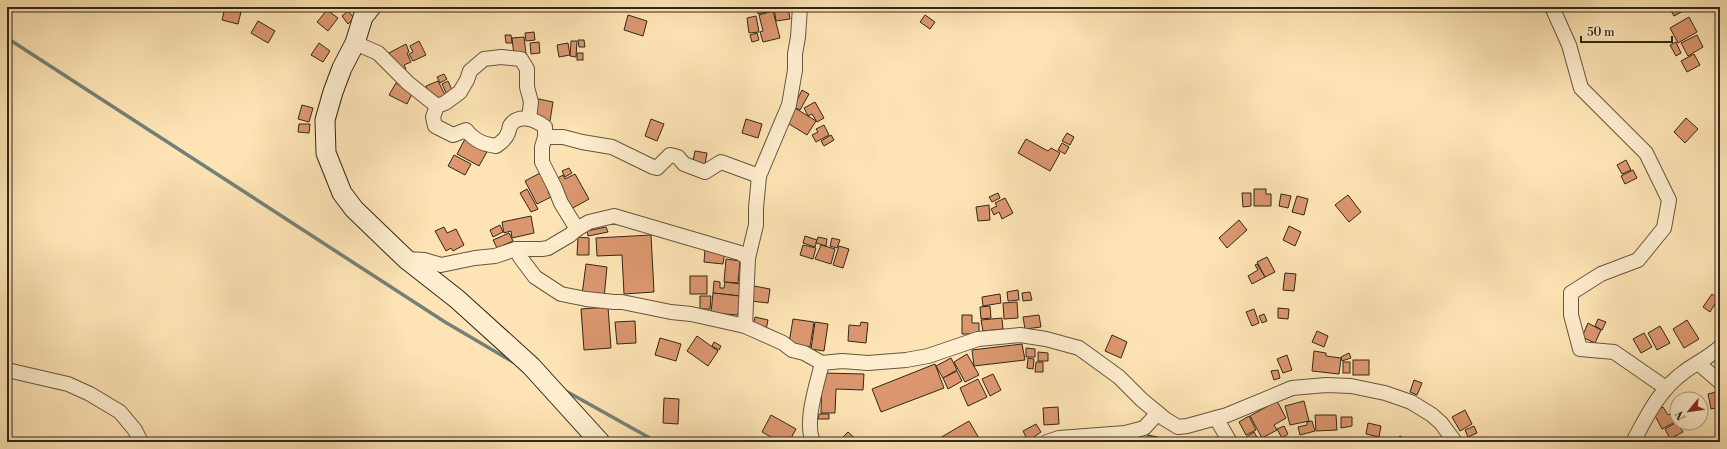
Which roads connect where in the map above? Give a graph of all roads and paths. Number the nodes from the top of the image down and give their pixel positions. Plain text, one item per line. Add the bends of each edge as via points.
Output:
1 (371, 7) edge
2 (800, 7) edge
3 (1552, 7) edge
4 (355, 43) junction
5 (437, 106) junction
6 (529, 119) junction
7 (545, 137) junction
8 (759, 176) junction
9 (577, 229) junction
10 (516, 249) junction
11 (748, 258) junction
12 (406, 259) junction
13 (745, 326) junction
14 (1720, 347) edge
15 (822, 363) junction
16 (1698, 363) junction
17 (7, 370) edge
18 (1720, 382) edge
19 (1666, 388) junction
20 (1158, 413) junction
21 (1216, 418) junction
22 (141, 442) edge
23 (600, 442) edge
24 (813, 442) edge
25 (1048, 442) edge
26 (1230, 442) edge
27 (1455, 442) edge
28 (1633, 442) edge

1 - 4 main road via 363,17
2 - 8 street via 795,70 789,105
3 - 19 street via 1569,45 1581,88 1646,153 1669,200 1664,228 1638,260 1601,274 1571,293 1571,315 1580,349 1614,352
4 - 5 street via 378,53
4 - 12 main road via 342,68 326,115 326,153 347,201
5 - 6 street via 433,117 435,126 453,135 466,130 483,144 496,146 505,140 514,122 523,118
5 - 6 street via 460,92 470,71 484,59 521,59 527,69 527,86 531,102
6 - 7 street via 545,126
7 - 8 street via 563,137 612,147 653,168 657,168 670,155 705,172 721,162
7 - 9 street via 542,162 561,203
8 - 11 street via 756,225
9 - 10 street via 548,248
9 - 11 street via 590,222 614,216
10 - 12 street via 495,256 441,265 424,260
10 - 13 street via 535,277 561,294 697,314
11 - 13 street
12 - 23 main road via 520,355
13 - 15 street
14 - 16 street
15 - 20 street via 906,360 928,356 978,339 1020,335 1079,348 1119,377
15 - 24 street via 812,402 810,422
16 - 18 street
16 - 19 street via 1685,370
17 - 22 street via 62,382 90,394 120,412
19 - 28 street via 1649,411
20 - 21 street via 1178,427
20 - 25 street via 1144,428 1125,433 1059,438
21 - 26 street
21 - 27 street via 1292,388 1351,386 1411,402 1441,423

